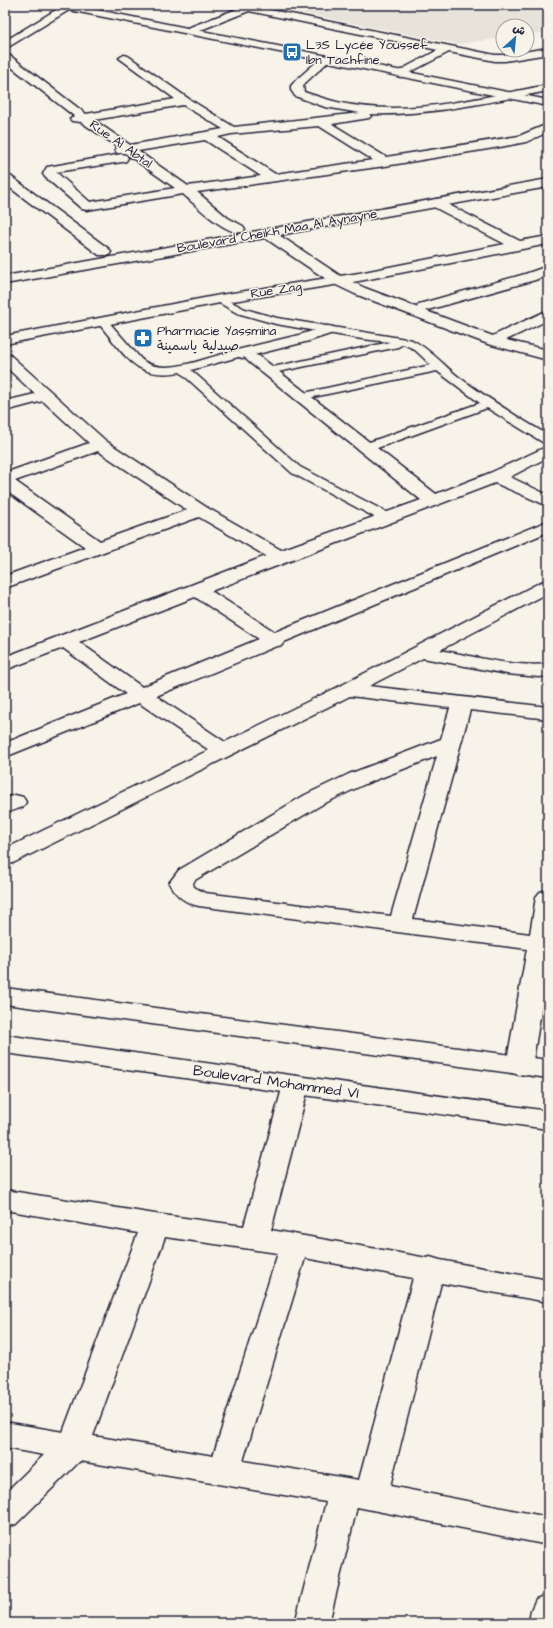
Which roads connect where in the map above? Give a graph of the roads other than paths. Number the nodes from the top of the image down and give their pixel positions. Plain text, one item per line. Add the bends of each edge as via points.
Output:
1 (232, 5) edge
2 (66, 6) edge
3 (251, 7) edge
4 (189, 31) junction
5 (5, 46) edge
6 (447, 49) junction
7 (548, 51) edge
8 (5, 57) edge
9 (124, 58) dead end
10 (326, 59) junction
11 (5, 69) edge
12 (401, 74) junction
13 (548, 88) edge
14 (508, 95) junction
15 (185, 101) junction
16 (548, 103) edge
17 (394, 112) junction
18 (84, 118) junction
19 (68, 120) junction
20 (321, 122) junction
21 (548, 128) edge
22 (229, 131) junction
23 (208, 136) junction
24 (121, 153) junction
25 (385, 162) junction
26 (548, 174) edge
27 (5, 178) edge
28 (273, 178) junction
29 (548, 183) edge
30 (186, 190) junction
31 (169, 192) junction
32 (437, 203) junction
33 (182, 204) dead end
34 (87, 206) junction
35 (52, 213) junction
36 (238, 229) junction
37 (275, 234) junction
38 (544, 243) edge
39 (519, 246) junction
40 (104, 252) junction
41 (5, 270) edge
42 (548, 270) edge
43 (359, 276) junction
44 (5, 280) edge
45 (337, 280) junction
46 (220, 299) junction
47 (424, 307) junction
48 (548, 314) edge
49 (103, 322) junction
50 (328, 330) junction
51 (499, 338) junction
52 (5, 340) edge
53 (408, 342) junction
54 (548, 346) edge
55 (548, 354) edge
56 (248, 356) junction
57 (5, 358) edge
58 (439, 367) junction
59 (183, 368) junction
60 (268, 371) junction
61 (45, 396) junction
62 (299, 397) junction
63 (488, 404) junction
64 (5, 406) edge
65 (548, 440) edge
66 (100, 445) junction
67 (365, 448) junction
68 (548, 451) edge
69 (496, 476) junction
70 (5, 480) edge
71 (434, 501) junction
72 (548, 501) edge
73 (200, 510) junction
74 (387, 518) junction
75 (548, 526) edge
76 (98, 548) junction
77 (280, 557) junction
78 (5, 582) edge
79 (548, 586) edge
80 (197, 590) junction
81 (65, 641) junction
82 (275, 641) junction
83 (422, 652) junction
84 (5, 664) edge
85 (548, 670) edge
86 (347, 690) junction
87 (142, 696) junction
88 (462, 703) junction
89 (548, 713) edge
90 (451, 743) junction
91 (224, 750) junction
92 (5, 751) edge
93 (5, 858) edge
94 (548, 897) edge
95 (400, 926) junction
96 (540, 943) junction
97 (5, 996) edge
98 (5, 1044) edge
99 (519, 1066) junction
100 (548, 1069) edge
101 (296, 1085) junction
102 (548, 1120) edge
103 (7, 1206) edge
104 (155, 1225) junction
105 (255, 1238) junction
106 (295, 1244) junction
107 (430, 1268) junction
108 (548, 1291) edge
109 (5, 1435) edge
110 (73, 1447) junction
111 (224, 1472) junction
112 (358, 1494) junction
113 (5, 1514) edge
114 (548, 1531) edge
115 (548, 1610) edge
116 (312, 1623) edge
117 (546, 1623) edge

1 - 3 street
2 - 4 street
2 - 5 street
3 - 4 street
3 - 6 street
4 - 10 street
6 - 7 street via 499,58
6 - 12 street
8 - 18 street, Rue Al Abtal
9 - 15 street
10 - 12 street
10 - 17 street via 300,82 297,86 299,94 339,106
11 - 19 street, Rue Al Abtal
12 - 14 street
13 - 14 street
14 - 16 street
14 - 17 street
15 - 18 street
15 - 22 street via 228,127
17 - 20 street
18 - 19 street
18 - 24 street, Rue Al Abtal
19 - 24 street, Rue Al Abtal
20 - 22 street
20 - 25 street
21 - 25 street via 522,139
22 - 23 street
23 - 24 street
23 - 28 street
24 - 30 street, Rue Al Abtal
24 - 31 street, Rue Al Abtal
24 - 34 street via 51,170 49,174
25 - 28 street
26 - 36 street, Boulevard Cheikh Maa Al Aynayne
27 - 35 street
28 - 30 street
29 - 32 street, Boulevard Cheikh Maa Al Aynayne
30 - 31 street
30 - 36 street, Rue Al Abtal via 223,221
31 - 33 street, Rue Al Abtal
31 - 34 street
32 - 37 street, Boulevard Cheikh Maa Al Aynayne
32 - 39 street
34 - 35 street
35 - 40 street
36 - 40 street, Boulevard Cheikh Maa Al Aynayne
37 - 43 street
37 - 44 street, Boulevard Cheikh Maa Al Aynayne
37 - 45 street
38 - 39 street, Rue Zag
39 - 43 street, Rue Zag
40 - 41 street, Boulevard Cheikh Maa Al Aynayne
42 - 47 street
43 - 45 street, Rue Zag
43 - 47 street
45 - 46 street, Rue Zag
45 - 51 street via 380,300
46 - 49 street, Rue Zag
46 - 50 lane via 253,316
47 - 51 street
48 - 51 street
49 - 52 street, Rue Zag
49 - 59 lane via 144,366 153,371
50 - 53 lane
50 - 56 street
51 - 54 street
51 - 55 street
53 - 58 lane via 418,347
53 - 60 lane
56 - 59 lane
56 - 60 street
57 - 61 street
58 - 62 lane
58 - 63 lane
59 - 74 lane via 296,470
60 - 62 street
61 - 64 street
61 - 66 street
62 - 67 street
63 - 65 lane
63 - 67 lane
66 - 70 street
66 - 73 street
67 - 71 street
68 - 69 street
69 - 71 street
69 - 72 street
70 - 76 street
71 - 74 street
73 - 76 street
73 - 77 street
74 - 77 street
75 - 82 street
76 - 78 street
77 - 80 street
79 - 83 street
80 - 81 street
80 - 82 street
81 - 84 street
81 - 87 street
82 - 87 street
83 - 85 street via 524,670
83 - 86 street
86 - 88 street
86 - 91 street
87 - 91 street
87 - 92 street
88 - 89 street
88 - 90 street
90 - 95 street
90 - 95 street via 377,770 313,800 196,869 181,883 185,891 199,898
91 - 93 street
94 - 96 street
95 - 96 street
96 - 99 street
97 - 99 street
98 - 101 street, Boulevard Mohammed VI
99 - 100 street
101 - 102 street, Boulevard Mohammed VI
101 - 105 street
103 - 104 street
104 - 105 street
104 - 110 street
105 - 106 street
106 - 107 street
106 - 111 street
107 - 108 street
107 - 112 street
109 - 110 street
110 - 111 street
110 - 113 street
111 - 112 street
112 - 114 street
112 - 116 street
115 - 117 street

